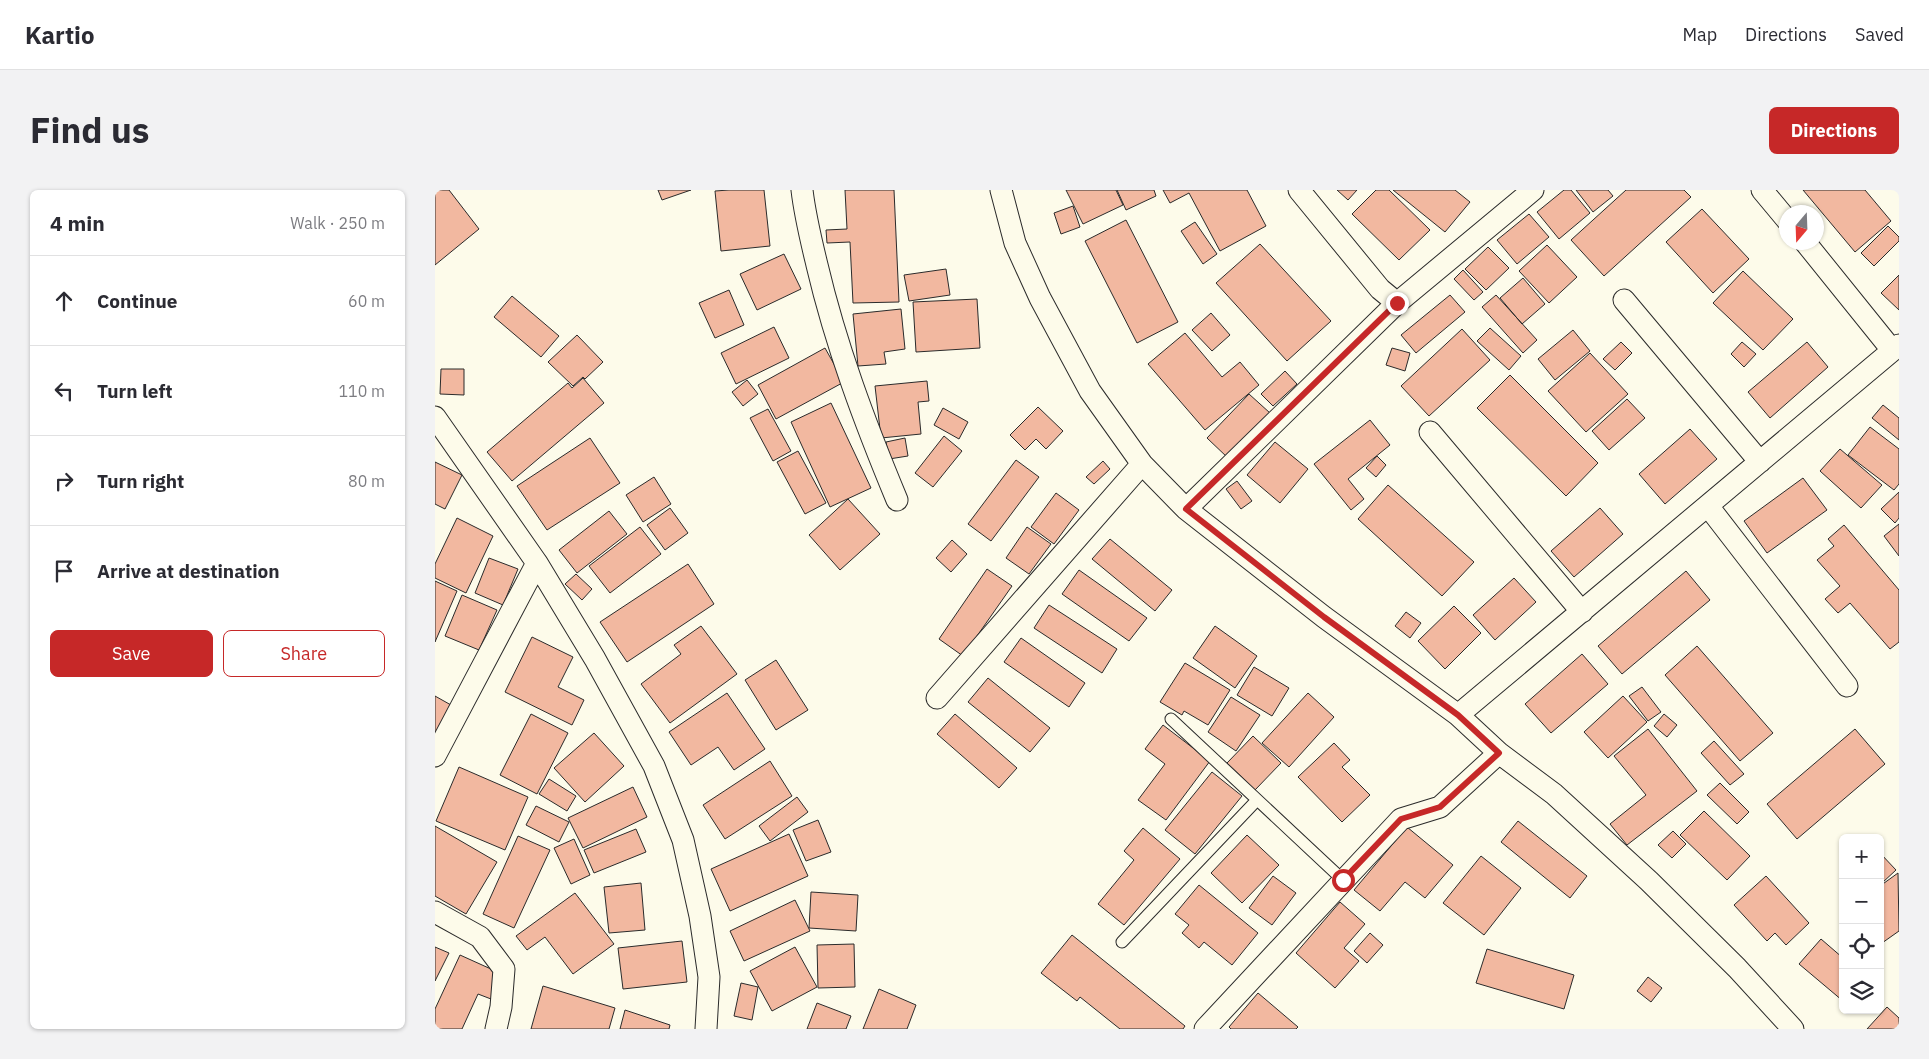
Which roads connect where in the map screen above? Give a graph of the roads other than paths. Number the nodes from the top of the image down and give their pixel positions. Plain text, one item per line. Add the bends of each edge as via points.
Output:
1 (802, 190) edge
2 (1001, 190) edge
3 (1299, 190) edge
4 (1533, 190) edge
5 (1762, 190) edge
6 (1779, 210) edge
7 (1812, 250) edge
8 (1624, 300) dead end
9 (1397, 303) junction
10 (1896, 347) edge
11 (435, 416) edge
12 (1430, 432) dead end
13 (1760, 462) junction
14 (1142, 464) junction
15 (897, 500) dead end
16 (1708, 506) junction
17 (1186, 509) junction
18 (537, 563) junction
19 (1582, 612) junction
20 (1847, 686) dead end
21 (937, 698) dead end
22 (1458, 715) junction
23 (1171, 718) dead end
24 (1499, 753) junction
25 (435, 756) edge
26 (1257, 800) junction
27 (1343, 880) junction
28 (435, 912) edge
29 (1122, 942) dead end
30 (495, 1029) edge
31 (706, 1029) edge
32 (1205, 1029) edge
33 (1793, 1029) edge

1 - 15 street via 829,316 864,421
2 - 14 street via 1015,243 1040,298 1090,391
3 - 9 street via 1380,289
4 - 9 street
5 - 6 street
7 - 10 street
8 - 13 street
9 - 17 street
10 - 13 street
11 - 18 street
12 - 19 street
13 - 16 street
14 - 17 street
14 - 21 street
16 - 19 street
16 - 20 street
17 - 22 street via 1324,617
18 - 25 street
18 - 31 street via 654,766 683,840 700,916 709,977
19 - 22 street
22 - 24 street
23 - 26 lane
24 - 27 street via 1440,807 1401,819
24 - 33 street via 1554,794 1649,881
26 - 27 lane
26 - 29 lane
27 - 32 street
28 - 30 street via 480,937 504,969 501,1007

